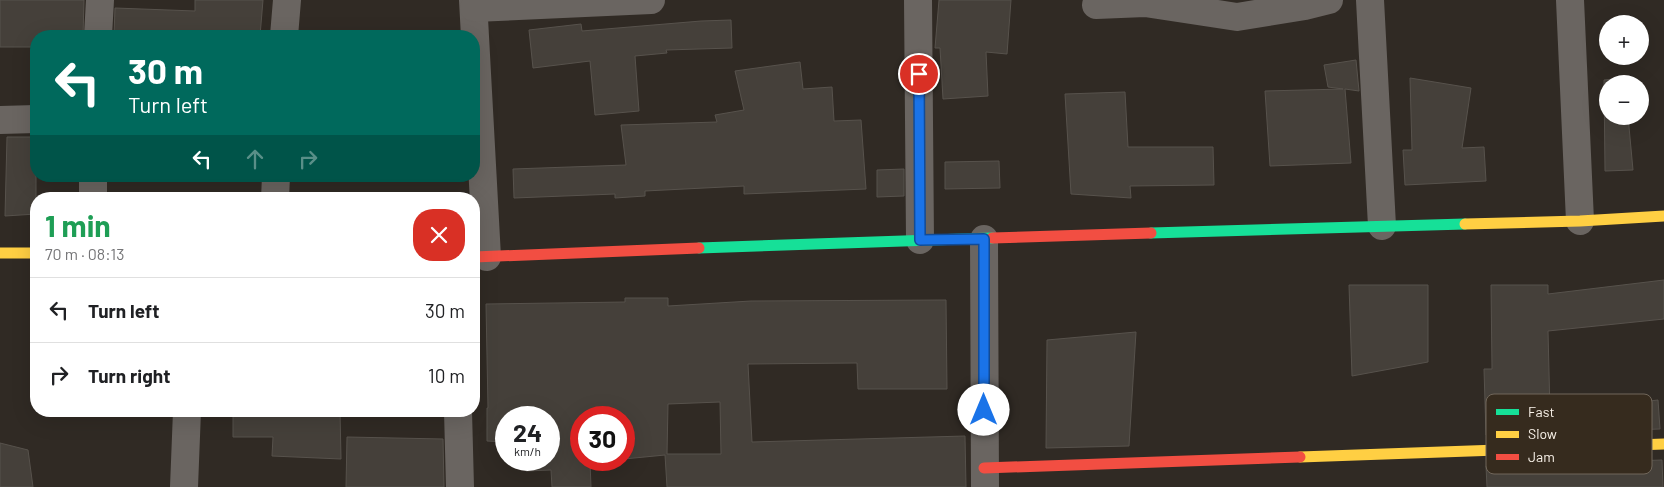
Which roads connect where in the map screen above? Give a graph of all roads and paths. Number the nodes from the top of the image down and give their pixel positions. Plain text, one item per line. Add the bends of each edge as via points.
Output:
1 (100, 0) edge
2 (287, 0) edge
3 (651, 0) edge
4 (918, 0) edge
5 (1329, 0) edge
6 (1370, 0) edge
7 (1570, 0) edge
8 (473, 4) edge
9 (1096, 5) dead end
10 (98, 30) edge
11 (284, 30) edge
12 (474, 30) edge
13 (30, 119) edge
14 (0, 120) edge
15 (1664, 216) edge
16 (1580, 221) junction
17 (1382, 226) junction
18 (984, 239) junction
19 (920, 240) junction
20 (30, 252) edge
21 (0, 253) edge
22 (480, 257) edge
23 (187, 417) edge
24 (458, 417) edge
25 (1486, 453) edge
26 (984, 477) edge
27 (184, 487) edge
28 (460, 487) edge

1 - 10 street
2 - 11 street
3 - 8 street
4 - 19 street
5 - 9 street via 1237,17 1145,3
6 - 17 street
7 - 16 street
8 - 12 street
13 - 14 street
15 - 16 street
16 - 17 street
17 - 18 street
18 - 19 street
18 - 26 street
19 - 22 street
20 - 21 street
23 - 27 street
24 - 28 street
25 - 26 street

